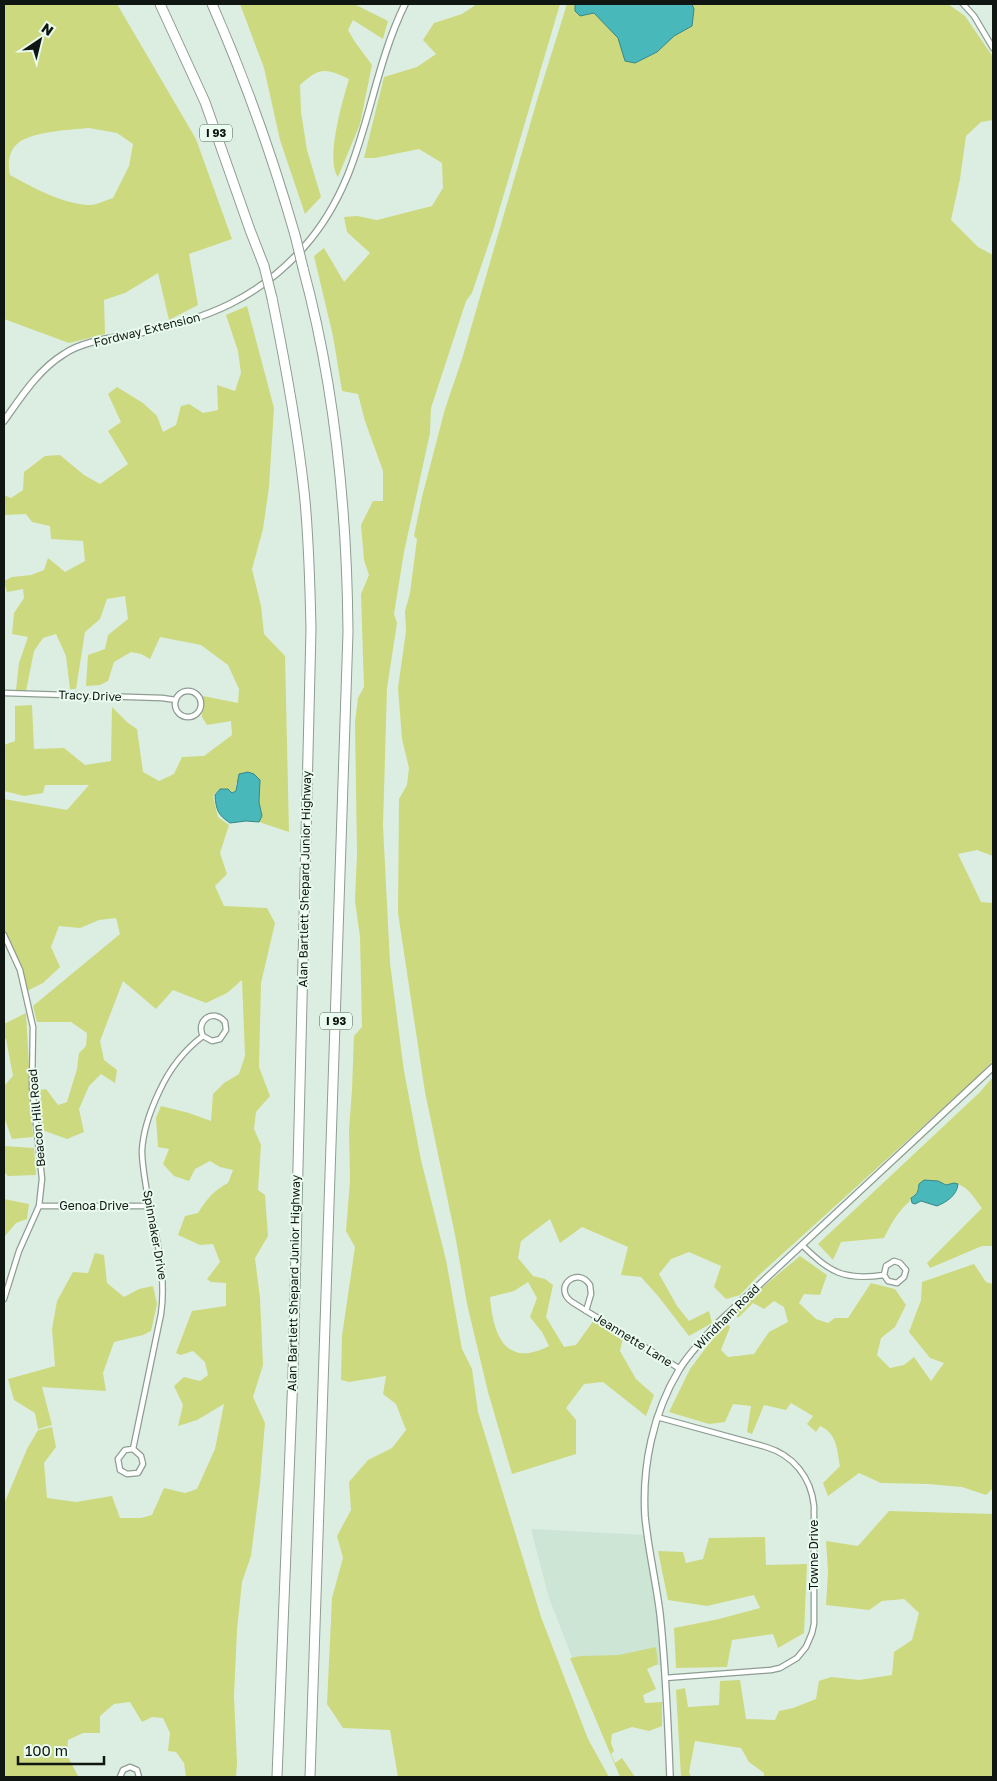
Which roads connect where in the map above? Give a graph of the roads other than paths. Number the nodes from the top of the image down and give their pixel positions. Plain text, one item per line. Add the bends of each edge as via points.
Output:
1 (160, 4) edge
2 (212, 4) edge
3 (405, 4) edge
4 (963, 4) edge
5 (993, 48) edge
6 (4, 422) edge
7 (4, 693) edge
8 (176, 700) junction
9 (4, 935) edge
10 (203, 1036) junction
11 (993, 1066) edge
12 (39, 1206) junction
13 (150, 1206) junction
14 (802, 1245) junction
15 (884, 1274) junction
16 (4, 1299) edge
17 (586, 1310) junction
18 (680, 1369) junction
19 (658, 1417) junction
20 (133, 1450) junction
21 (665, 1678) junction
22 (120, 1777) edge
23 (139, 1777) edge
24 (277, 1777) edge
25 (310, 1777) edge
26 (670, 1777) edge

1 - 24 highway, Alan Bartlett Shepard Junior Highway / I 93, bridge via 205,102 264,266 296,426 309,561 292,1384
2 - 25 highway, I 93, bridge via 261,125 295,235 324,363 337,452 345,542 348,632
3 - 6 street, Fordway Extension via 389,41 348,176 326,218 297,255 264,283 217,311 176,325 90,343 65,353 40,374
4 - 5 street
7 - 8 street, Tracy Drive
8 - 8 street, Tracy Drive via 181,694 191,692 199,700 200,708 193,716 185,717 177,711
9 - 12 street, Beacon Hill Road via 20,970 33,1027 32,1087 42,1178
10 - 10 street, Spinnaker Drive via 200,1028 205,1018 216,1016 223,1020 226,1027 222,1038 212,1041
10 - 13 street, Spinnaker Drive via 184,1052 171,1069 147,1121 142,1159
11 - 14 street, Windham Road
12 - 13 street, Genoa Drive
12 - 16 street, Beacon Hill Road via 19,1251
13 - 20 street, Spinnaker Drive via 163,1276 163,1304
14 - 15 street via 821,1263 839,1273 865,1277
14 - 18 street, Windham Road via 718,1323
15 - 15 street via 888,1281 897,1283 906,1270 900,1263 891,1262
17 - 17 street, Jeannette Lane via 590,1285 580,1277 572,1278 565,1288 566,1296
17 - 18 street, Jeannette Lane
18 - 19 street, Windham Road
19 - 21 street, Windham Road via 649,1453 645,1493
19 - 21 street, Towne Drive via 780,1453 796,1464 804,1475 814,1506 814,1624 803,1650 789,1663 772,1670
20 - 20 street via 142,1456 143,1464 138,1473 127,1474 118,1467 118,1459 122,1452
21 - 26 street, Windham Road
22 - 23 street via 123,1770 130,1767 137,1770

